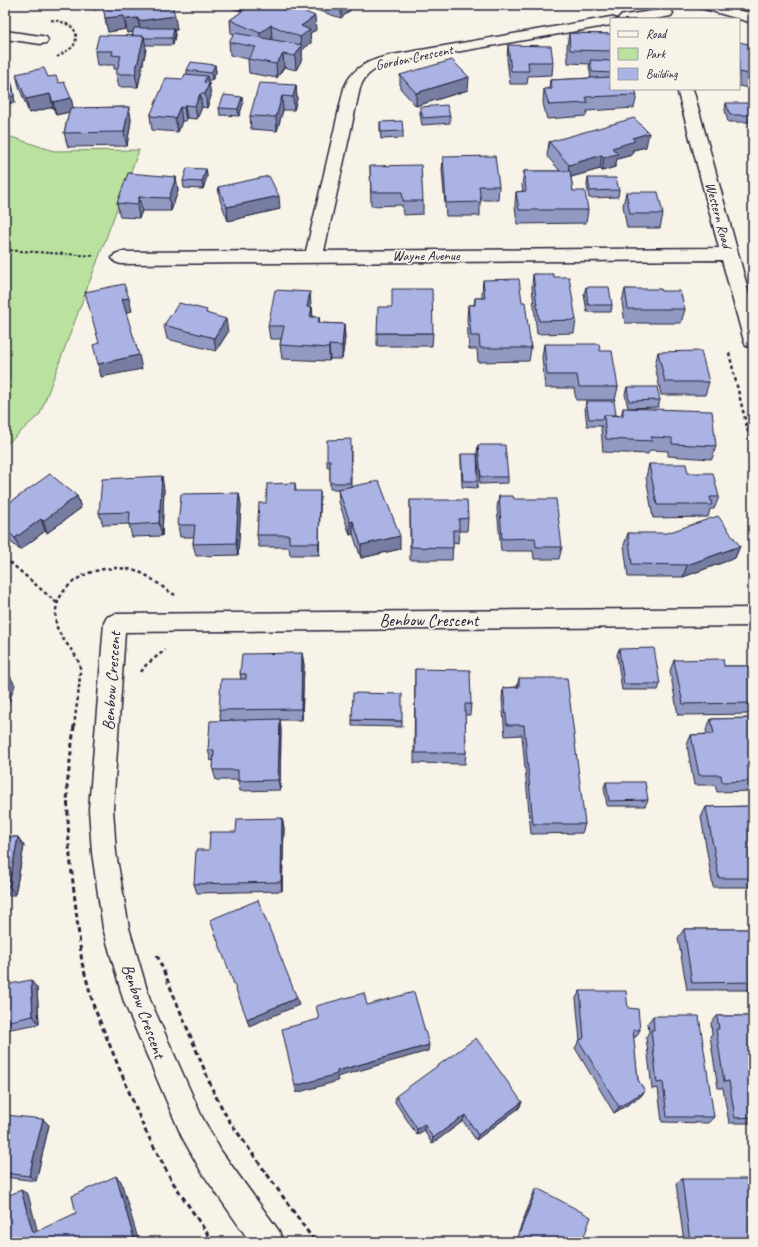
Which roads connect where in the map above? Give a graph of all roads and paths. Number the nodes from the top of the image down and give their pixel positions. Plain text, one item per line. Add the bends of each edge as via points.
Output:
1 (706, 5) edge
2 (666, 12) edge
3 (632, 18) edge
4 (753, 19) edge
5 (610, 22) edge
6 (5, 35) edge
7 (41, 40) dead end
8 (685, 90) edge
9 (5, 250) edge
10 (730, 254) junction
11 (314, 256) junction
12 (121, 258) joint
13 (753, 341) edge
14 (728, 351) dead end
15 (753, 452) edge
16 (5, 558) edge
17 (178, 595) dead end
18 (753, 617) edge
19 (141, 670) dead end
20 (139, 676) dead end
21 (155, 949) dead end
22 (268, 1242) edge
23 (316, 1242) edge

1 - 4 street
2 - 3 street
5 - 11 street, Gordon Crescent via 392,59 368,66 359,73 352,88
6 - 7 street
8 - 10 street, Western Road
9 - 12 path
10 - 11 street, Wayne Avenue
10 - 13 street, Western Road
11 - 12 street, Wayne Avenue
14 - 15 path
16 - 17 path via 58,604 64,592 76,579 86,573 110,568 138,571 167,591
18 - 22 street, Benbow Crescent via 115,623 101,809 108,886 118,936 137,1002 192,1127 212,1161
19 - 20 path
21 - 23 path via 214,1093 228,1119

